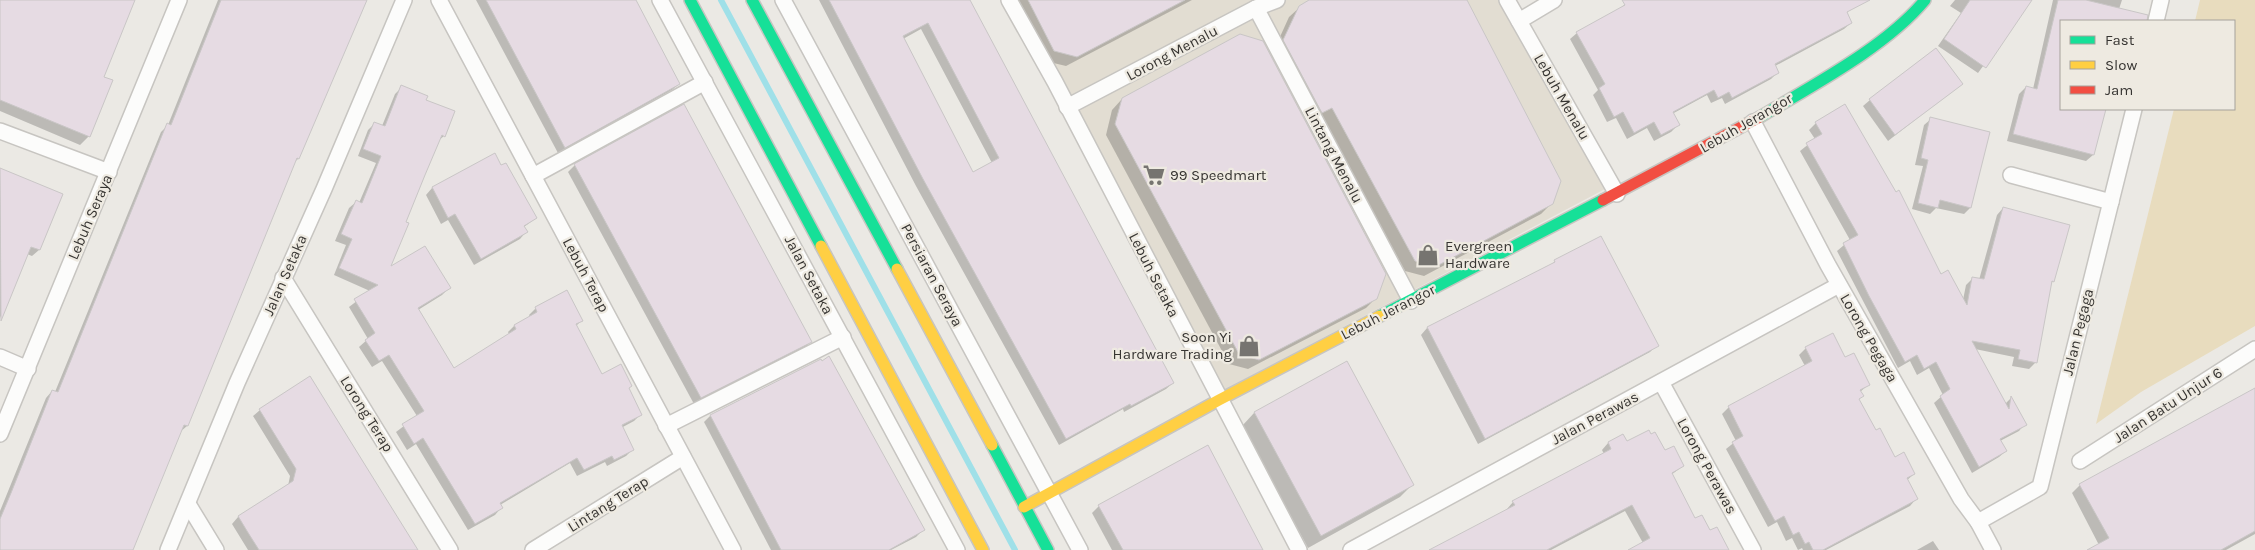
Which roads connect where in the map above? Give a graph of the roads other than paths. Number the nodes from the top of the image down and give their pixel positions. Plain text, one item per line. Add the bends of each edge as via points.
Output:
1 (179, 0) edge
2 (404, 0) edge
3 (439, 0) edge
4 (660, 0) edge
5 (690, 0) edge
6 (752, 0) edge
7 (783, 0) edge
8 (1010, 0) edge
9 (1277, 0) edge
10 (1507, 0) edge
11 (1554, 0) edge
12 (1924, 0) edge
13 (2161, 0) edge
14 (1256, 8) junction
15 (2156, 20) edge
16 (1518, 21) junction
17 (705, 82) junction
18 (1068, 107) junction
19 (2134, 110) edge
20 (1753, 122) junction
21 (0, 131) edge
22 (109, 172) junction
23 (2011, 175) dead end
24 (533, 176) junction
25 (1617, 194) junction
26 (2111, 202) junction
27 (283, 278) junction
28 (1839, 285) junction
29 (1411, 301) junction
30 (843, 337) junction
31 (2255, 349) edge
32 (0, 356) edge
33 (28, 369) junction
34 (1661, 382) junction
35 (1219, 400) junction
36 (666, 426) junction
37 (0, 434) edge
38 (682, 457) junction
39 (2080, 461) dead end
40 (1050, 493) junction
41 (188, 504) junction
42 (1024, 507) junction
43 (1978, 522) junction
44 (168, 550) edge
45 (216, 550) edge
46 (450, 550) edge
47 (533, 550) edge
48 (733, 550) edge
49 (957, 550) edge
50 (982, 550) edge
51 (1048, 550) edge
52 (1080, 550) edge
53 (1299, 550) edge
54 (1351, 550) edge
55 (1752, 550) edge
56 (1993, 550) edge

1 - 22 street, Lebuh Seraya
2 - 27 street, Jalan Setaka
3 - 24 street, Lebuh Terap
4 - 17 street, Jalan Setaka
5 - 50 main road
6 - 42 main road, Persiaran Seraya
7 - 40 street, Persiaran Seraya
8 - 18 street, Lebuh Setaka
9 - 14 street, Lorong Menalu
10 - 16 street, Lebuh Menalu
11 - 16 street
12 - 20 main road, Lebuh Jerangor via 1910,18 1844,66
13 - 15 street
14 - 18 street, Lorong Menalu
14 - 29 street, Lintang Menalu
16 - 25 street, Lebuh Menalu
17 - 24 street
17 - 30 street, Jalan Setaka
18 - 35 street, Lebuh Setaka
19 - 26 street, Jalan Pegaga
20 - 25 main road, Lebuh Jerangor
20 - 28 street, Lorong Pegaga
21 - 22 street
22 - 33 street, Lebuh Seraya
23 - 26 street
24 - 36 street, Lebuh Terap
25 - 29 main road, Lebuh Jerangor
26 - 43 street, Jalan Pegaga via 2040,487
27 - 41 street, Jalan Setaka
27 - 46 street, Lorong Terap
28 - 34 street, Jalan Perawas
28 - 43 street, Lorong Pegaga via 1961,498
29 - 35 main road, Lebuh Jerangor
30 - 36 street
30 - 49 street, Jalan Setaka
31 - 39 street, Jalan Batu Unjur 6
32 - 33 street
33 - 37 street, Lebuh Seraya
34 - 54 street, Jalan Perawas
34 - 55 street, Lorong Perawas
35 - 40 main road, Lebuh Jerangor
35 - 53 street, Lebuh Setaka
36 - 38 street, Lebuh Terap
38 - 47 street, Lintang Terap
38 - 48 street, Lebuh Terap
40 - 42 main road, Lebuh Jerangor
40 - 52 street, Persiaran Seraya
41 - 44 street, Jalan Setaka
41 - 45 street
42 - 51 main road, Persiaran Seraya
43 - 56 street, Lorong Pegaga

